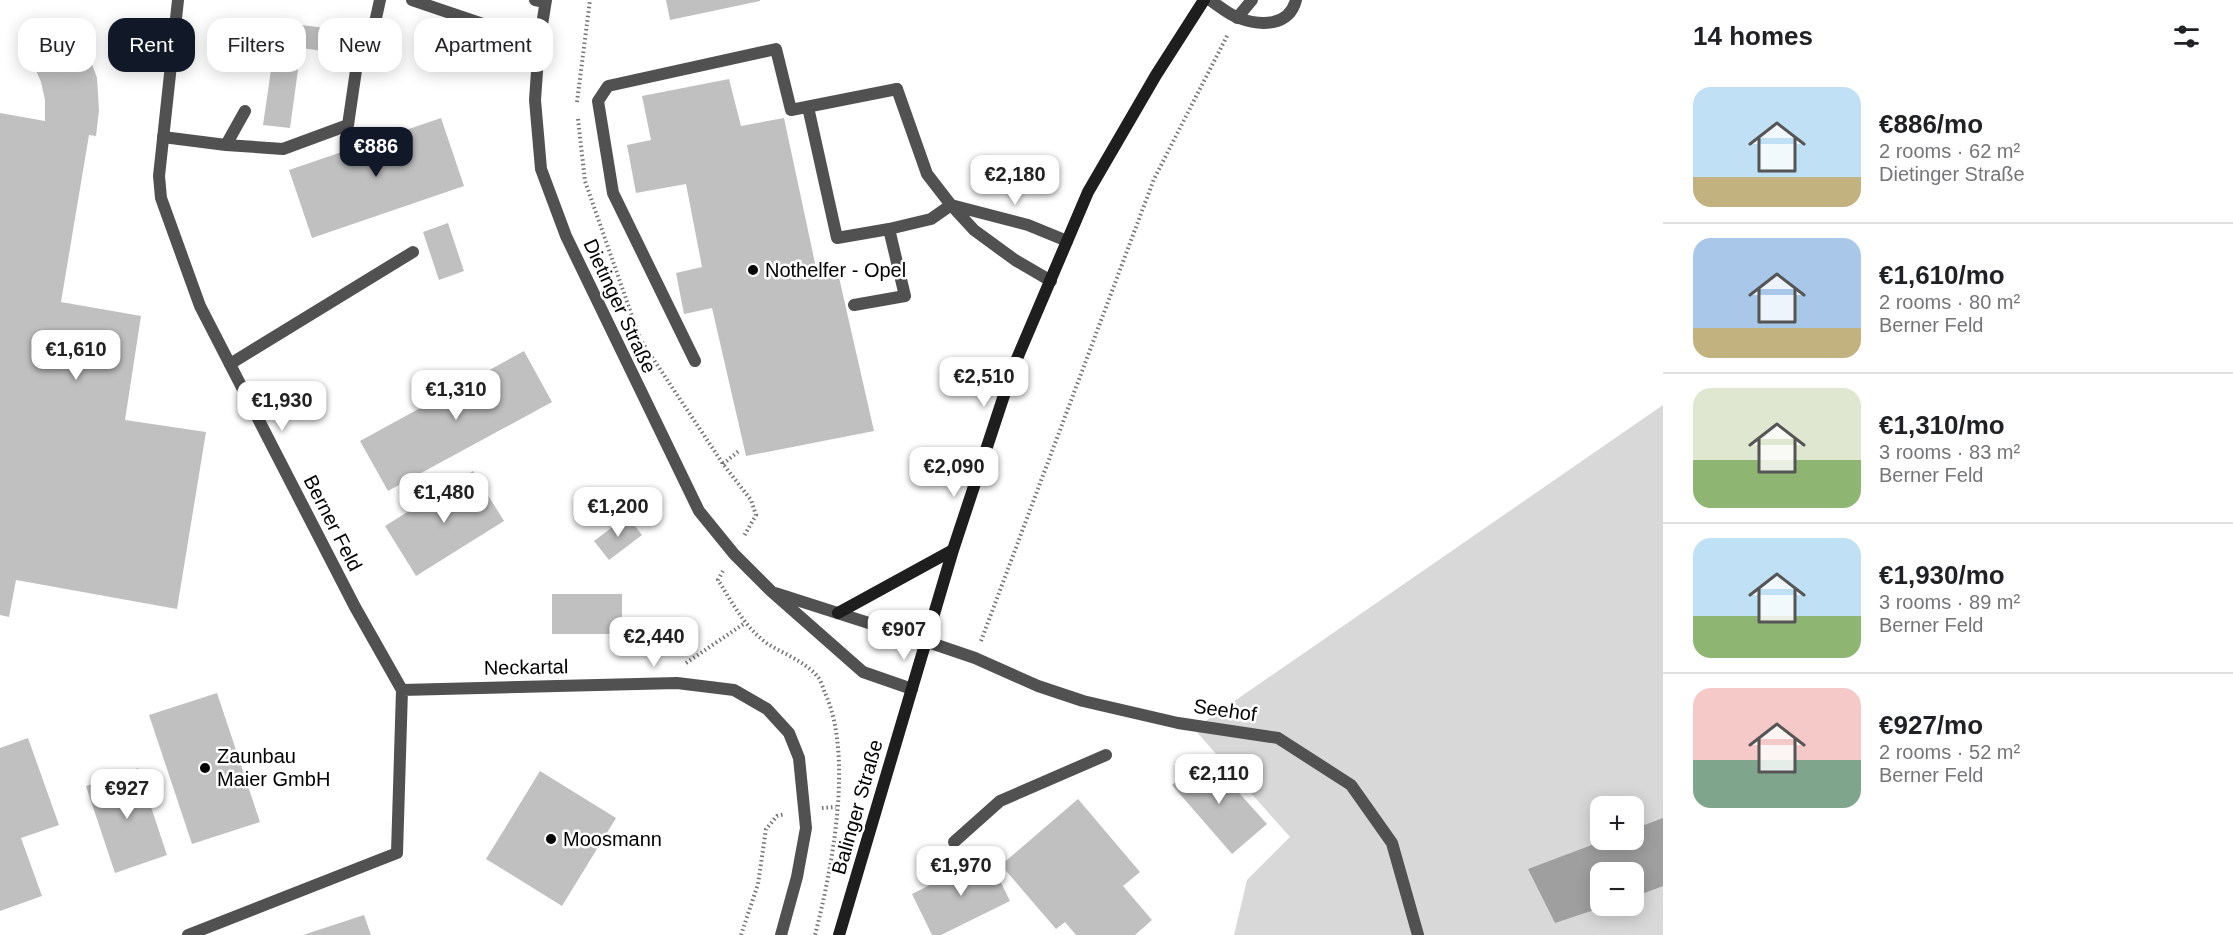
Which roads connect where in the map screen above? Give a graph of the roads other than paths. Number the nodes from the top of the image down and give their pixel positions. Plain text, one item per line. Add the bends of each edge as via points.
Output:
1 (178, 0) edge
2 (380, 0) edge
3 (412, 0) edge
4 (1204, 0) edge
5 (1210, 0) edge
6 (1252, 0) edge
7 (1296, 0) edge
8 (542, 1) edge
9 (465, 18) edge
10 (541, 18) edge
11 (1237, 18) junction
12 (537, 72) edge
13 (808, 107) junction
14 (245, 111) dead end
15 (163, 137) junction
16 (226, 145) junction
17 (951, 205) junction
18 (889, 229) junction
19 (1067, 241) junction
20 (413, 252) dead end
21 (1051, 281) junction
22 (854, 305) dead end
23 (695, 361) dead end
24 (230, 364) junction
25 (953, 550) junction
26 (771, 591) junction
27 (838, 613) junction
28 (925, 641) junction
29 (912, 689) junction
30 (402, 690) junction
31 (1106, 755) dead end
32 (954, 842) dead end
33 (188, 935) edge
34 (781, 935) edge
35 (839, 935) edge
36 (1418, 935) edge

1 - 15 street, Berner Feld
2 - 16 street via 372,36 360,43 348,125 283,149
3 - 9 street
4 - 19 main road, Balinger Straße via 1088,192
5 - 11 street
6 - 11 street
7 - 11 street via 1282,20 1263,24
8 - 10 street, Dietinger Straße
12 - 26 street, Dietinger Straße via 535,100 541,169 566,236 699,511
13 - 17 street via 897,89 927,174
13 - 18 street via 837,238
13 - 23 street via 791,110 776,49 608,86 598,101 613,193
14 - 16 street
15 - 16 street
15 - 24 street, Berner Feld via 161,198 190,283
17 - 18 street via 931,219
17 - 19 street via 1028,225
17 - 21 street via 974,230
18 - 22 street via 904,296
19 - 21 main road, Balinger Straße
20 - 24 street
21 - 25 main road, Balinger Straße via 1013,368
24 - 30 street, Berner Feld via 355,608
25 - 27 main road
25 - 28 main road, Balinger Straße
26 - 27 street, Dietinger Straße
26 - 29 street, Dietinger Straße via 863,672
27 - 28 street, Dietinger Straße
28 - 29 main road, Balinger Straße
28 - 36 street, Seehof via 1083,701 1178,723 1278,738 1351,784 1392,843
29 - 35 main road, Balinger Straße
30 - 33 street via 397,853
30 - 34 street, Neckartal via 677,683 734,690 767,709 789,733 799,758 805,810 806,828 797,877
31 - 32 street via 1000,801

